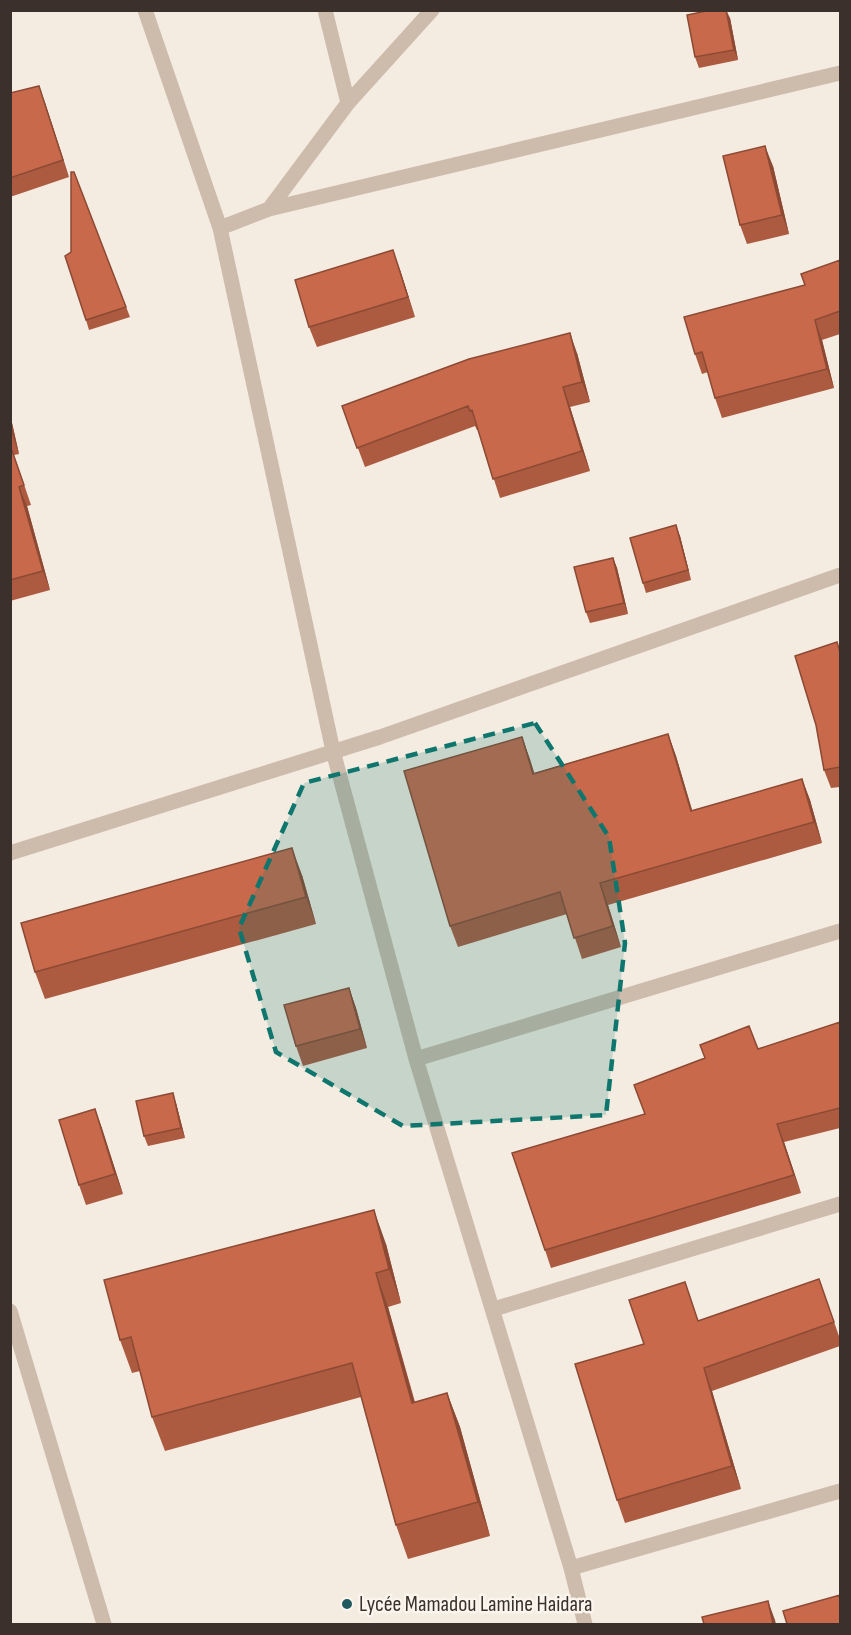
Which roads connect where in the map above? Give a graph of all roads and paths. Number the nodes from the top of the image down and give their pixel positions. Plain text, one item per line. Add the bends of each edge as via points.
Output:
1 (144, 10) edge
2 (324, 10) edge
3 (432, 10) edge
4 (840, 73) edge
5 (348, 103) junction
6 (269, 209) junction
7 (220, 228) junction
8 (840, 575) edge
9 (333, 752) junction
10 (10, 853) edge
11 (840, 931) edge
12 (416, 1059) junction
13 (840, 1204) edge
14 (494, 1309) junction
15 (10, 1311) edge
16 (840, 1491) edge
17 (571, 1568) junction
18 (104, 1624) edge
19 (585, 1624) edge

1 - 7 street
2 - 5 street
3 - 5 street
4 - 6 street
5 - 6 street
6 - 7 street
7 - 9 street
8 - 9 street
9 - 10 street
9 - 12 street
11 - 12 street
12 - 14 street
13 - 14 street
14 - 17 street
15 - 18 street
16 - 17 street
17 - 19 street

